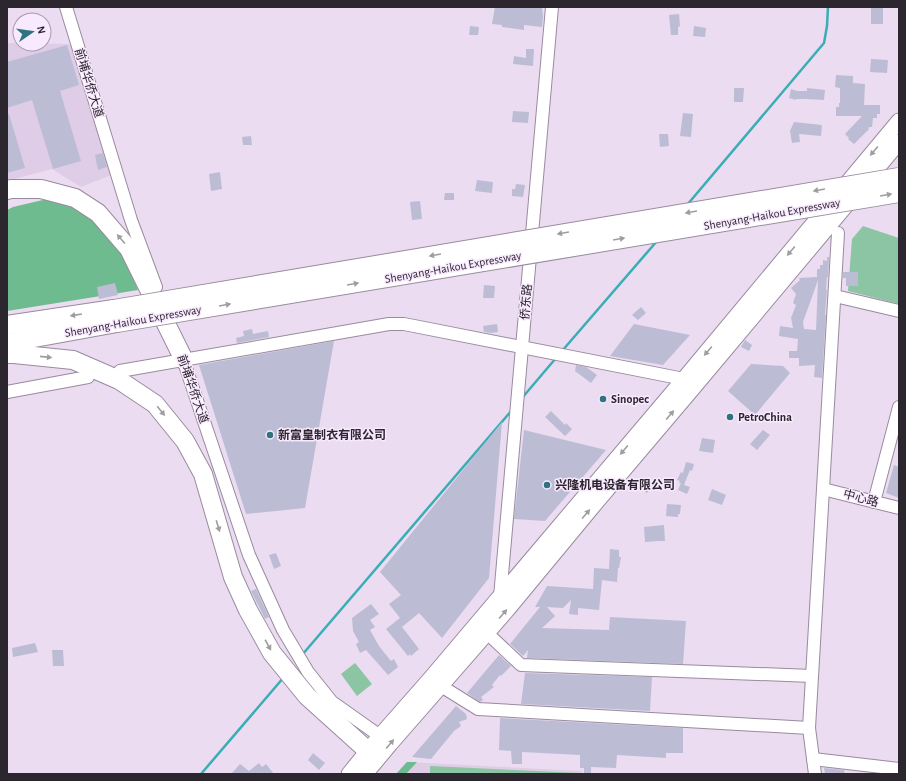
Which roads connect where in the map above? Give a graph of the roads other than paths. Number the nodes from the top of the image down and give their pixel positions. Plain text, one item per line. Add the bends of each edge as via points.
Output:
1 (66, 7) edge
2 (552, 7) edge
3 (899, 121) edge
4 (899, 142) edge
5 (899, 177) edge
6 (7, 190) edge
7 (899, 193) edge
8 (838, 233) dead end
9 (835, 296) junction
10 (899, 311) edge
11 (116, 316) junction
12 (7, 325) edge
13 (7, 343) edge
14 (522, 347) junction
15 (7, 354) edge
16 (184, 360) junction
17 (120, 371) dead end
18 (88, 377) dead end
19 (684, 379) junction
20 (7, 392) edge
21 (899, 407) edge
22 (823, 489) junction
23 (874, 502) junction
24 (899, 508) edge
25 (500, 597) junction
26 (487, 633) junction
27 (812, 676) junction
28 (441, 686) junction
29 (809, 728) junction
30 (380, 736) junction
31 (368, 751) junction
32 (813, 759) junction
33 (899, 769) edge
34 (866, 770) edge
35 (349, 774) edge
36 (365, 774) edge
37 (815, 774) edge

1 - 16 street, 前埔华侨大道 via 131,220
2 - 14 street, 侨东路
3 -> 19 main road
26 -> 4 main road
5 -> 11 highway, Shenyang-Haikou Expressway, bridge
16 -> 6 highway via 129,249 98,212 75,198 41,189
11 -> 7 highway, Shenyang-Haikou Expressway, bridge
8 - 9 street
9 - 10 street
9 - 22 street
11 -> 12 highway, Shenyang-Haikou Expressway
11 - 13 highway, Shenyang-Haikou Expressway
14 - 16 street via 404,324 389,324
14 - 19 street
14 - 25 street, 侨东路
15 -> 31 highway via 73,360 118,380 155,404 185,440 203,474 233,577 272,653 307,696
16 - 17 street
16 - 30 street, 前埔华侨大道 via 249,555 283,630 308,672 332,702
18 - 20 street
19 -> 25 main road
21 - 23 street
22 - 23 street, 中心路
22 - 27 street
23 - 24 street, 中心路
25 - 30 main road
26 - 27 street via 521,665
26 - 28 main road
27 - 29 street
28 - 29 street via 478,710
36 -> 28 main road
29 - 32 street
30 - 31 main road
31 - 35 main road
32 - 34 street
32 - 37 street
33 - 34 street

